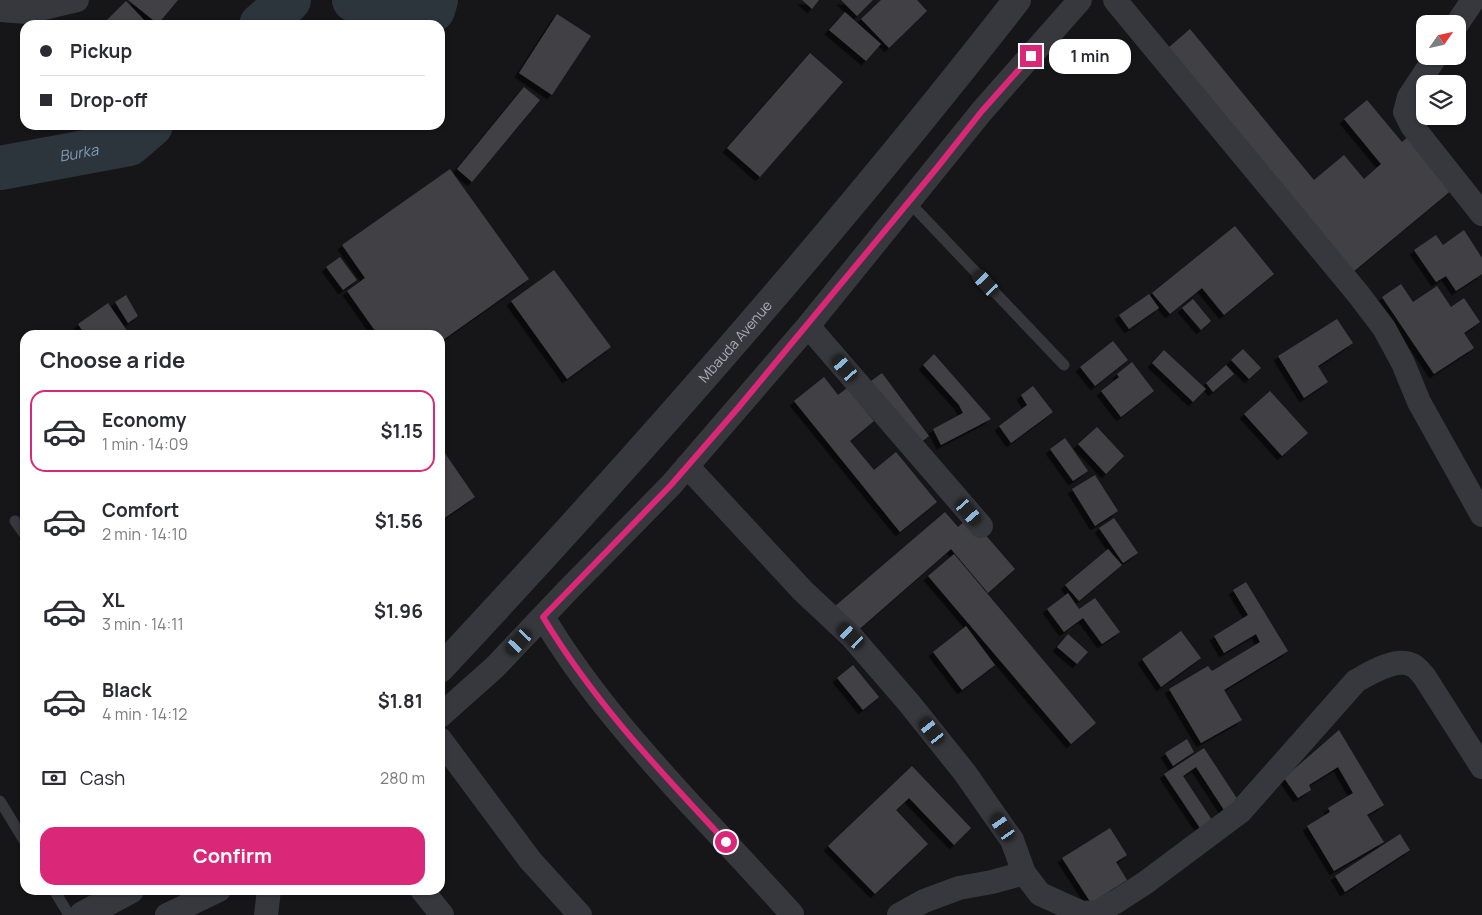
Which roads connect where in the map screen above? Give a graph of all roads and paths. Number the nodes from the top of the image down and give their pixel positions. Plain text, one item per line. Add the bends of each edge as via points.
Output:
1 (77, 0) edge
2 (1017, 0) edge
3 (1080, 0) edge
4 (1115, 0) edge
5 (1473, 0) edge
6 (0, 10) edge
7 (1463, 15) edge
8 (1430, 65) edge
9 (908, 202) junction
10 (1482, 214) edge
11 (808, 326) junction
12 (1064, 365) dead end
13 (687, 466) junction
14 (1482, 515) edge
15 (15, 521) dead end
16 (981, 526) dead end
17 (20, 528) edge
18 (543, 617) junction
19 (445, 664) edge
20 (445, 712) edge
21 (445, 746) edge
22 (1482, 767) edge
23 (0, 802) edge
24 (20, 834) edge
25 (1024, 873) junction
26 (57, 895) edge
27 (121, 895) edge
28 (209, 895) edge
29 (268, 895) edge
30 (426, 895) edge
31 (792, 914) edge
32 (69, 915) edge
33 (83, 915) edge
34 (167, 915) edge
35 (266, 915) edge
36 (442, 915) edge
37 (580, 915) edge
38 (899, 915) edge

1 - 6 street via 27,12
2 - 19 street, Mbauda Avenue via 932,108 709,372
3 - 9 street via 982,111
4 - 14 street via 1384,328 1419,402
5 - 7 street
8 - 10 street via 1408,97 1405,112 1412,126
9 - 11 street
9 - 12 lane
11 - 13 street
11 - 16 street
13 - 18 street
13 - 25 street via 803,591 851,636 910,703 1012,840
15 - 17 lane
18 - 20 street via 495,668
18 - 31 street via 562,650 633,741
21 - 37 street via 530,860
22 - 25 street via 1424,676 1412,664 1398,663 1378,668 1356,682 1240,812 1111,905 1098,912 1082,913 1040,894
23 - 24 lane
25 - 38 street via 959,888 924,901
26 - 32 lane
27 - 33 street
28 - 34 street
29 - 35 street
30 - 36 street

